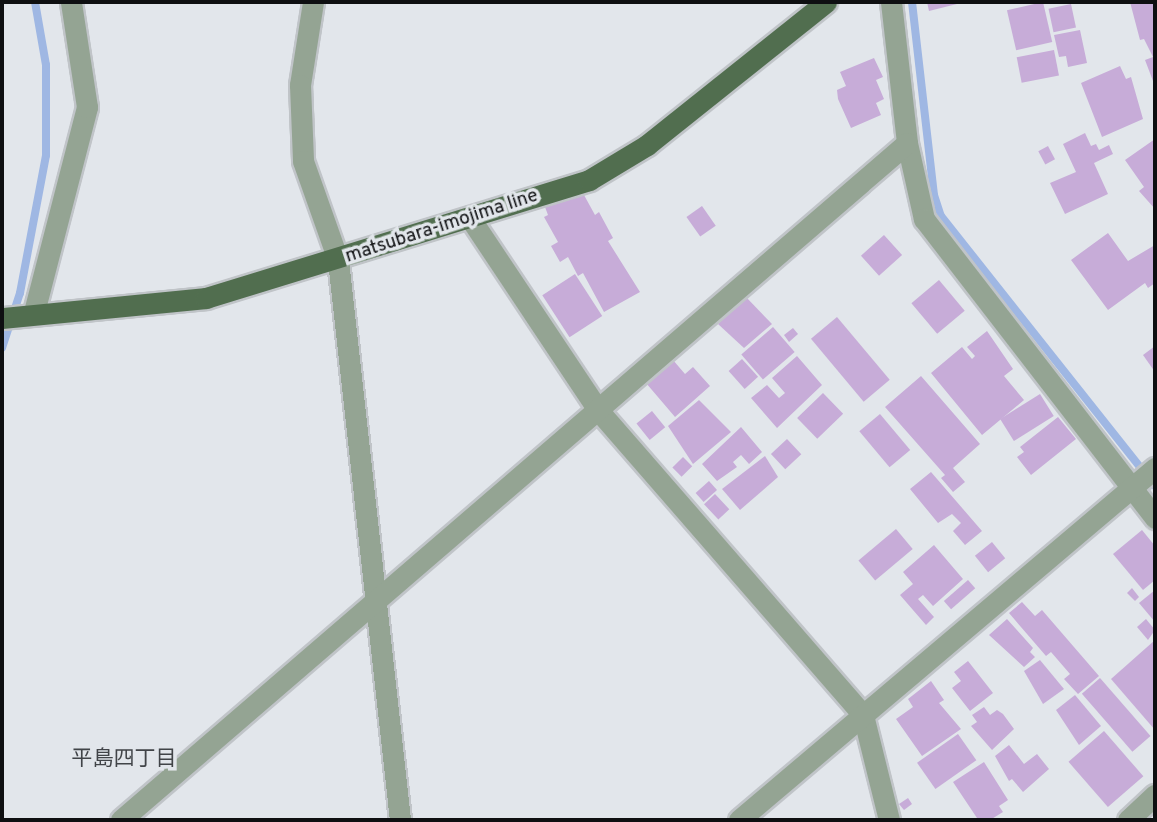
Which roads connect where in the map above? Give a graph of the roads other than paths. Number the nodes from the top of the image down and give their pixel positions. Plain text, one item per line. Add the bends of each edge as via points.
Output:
1 (71, 2) edge
2 (313, 2) edge
3 (826, 2) edge
4 (891, 2) edge
5 (907, 143) junction
6 (470, 218) junction
7 (338, 260) junction
8 (30, 313) junction
9 (2, 318) edge
10 (598, 410) junction
11 (1152, 470) edge
12 (1129, 487) junction
13 (1155, 518) edge
14 (378, 597) junction
15 (863, 715) junction
16 (1155, 794) edge
17 (121, 820) edge
18 (400, 820) edge
19 (739, 820) edge
20 (889, 820) edge
21 (1128, 820) edge

1 - 8 street via 87,107
2 - 7 street via 300,85 303,161
3 - 6 main road, matsubara-imojima line via 647,145 589,180
4 - 5 street
5 - 10 street
5 - 12 street via 925,219
6 - 7 main road, matsubara-imojima line
6 - 10 street
7 - 8 main road, matsubara-imojima line via 206,298
7 - 14 street
8 - 9 main road, matsubara-imojima line
10 - 14 street
10 - 15 street
11 - 12 street
12 - 13 street
12 - 15 street
14 - 17 street
14 - 18 street
15 - 19 street
15 - 20 street
16 - 21 street

